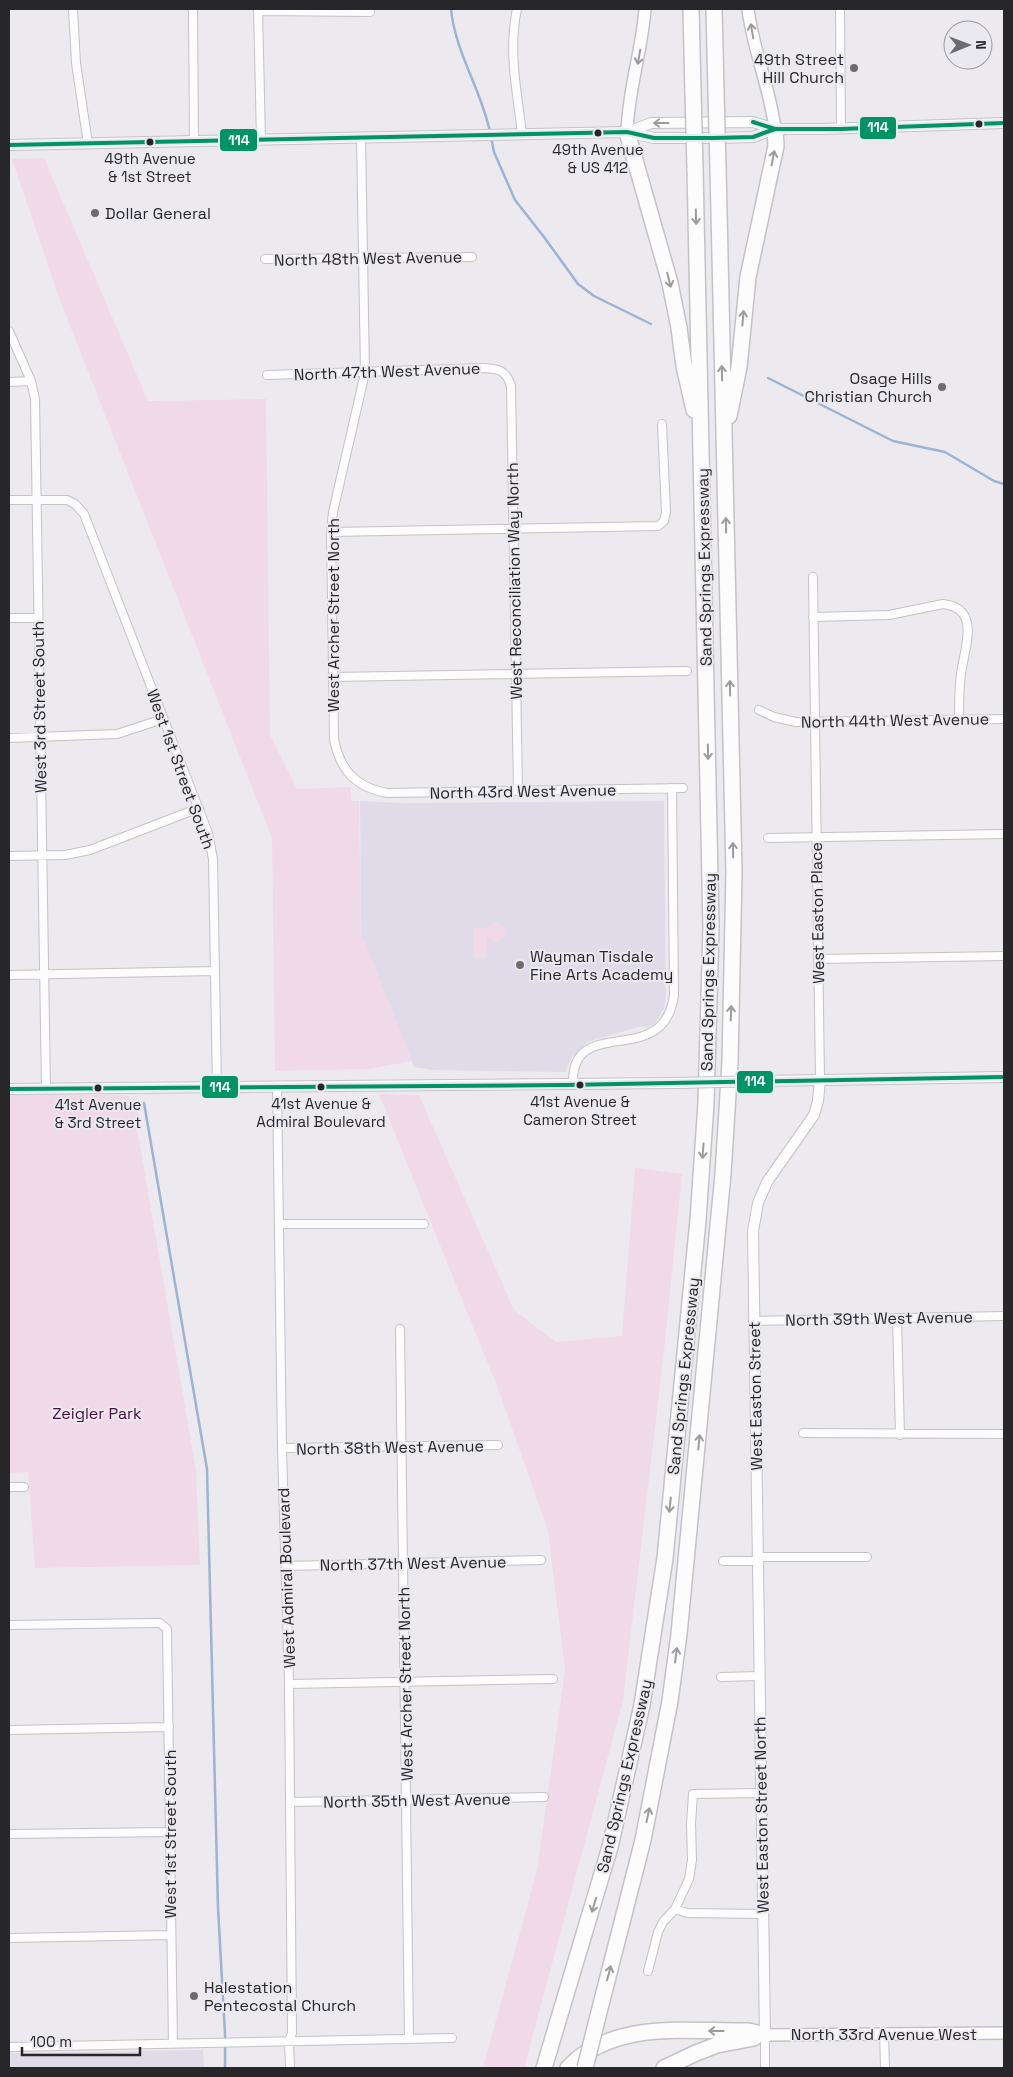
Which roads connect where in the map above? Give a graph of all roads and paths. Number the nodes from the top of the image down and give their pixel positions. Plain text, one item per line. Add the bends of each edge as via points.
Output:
1 (74, 9) edge
2 (193, 9) edge
3 (517, 9) edge
4 (645, 9) edge
5 (691, 9) edge
6 (714, 9) edge
7 (748, 9) edge
8 (840, 9) edge
9 (258, 10) edge
10 (370, 12) dead end
11 (1004, 123) edge
12 (775, 129) junction
13 (841, 129) junction
14 (627, 132) junction
15 (518, 134) junction
16 (361, 137) junction
17 (261, 140) junction
18 (194, 141) junction
19 (88, 144) junction
20 (9, 145) edge
21 (472, 257) dead end
22 (363, 258) junction
23 (265, 259) dead end
24 (9, 331) edge
25 (365, 373) junction
26 (506, 373) joint
27 (267, 374) dead end
28 (31, 381) junction
29 (9, 382) edge
30 (662, 424) dead end
31 (724, 440) junction
32 (701, 441) junction
33 (9, 500) edge
34 (37, 500) junction
35 (514, 530) junction
36 (331, 532) junction
37 (813, 577) dead end
38 (813, 617) junction
39 (9, 618) edge
40 (38, 618) junction
41 (688, 671) dead end
42 (517, 674) junction
43 (332, 677) junction
44 (759, 710) dead end
45 (163, 719) junction
46 (1004, 719) edge
47 (959, 720) junction
48 (814, 723) junction
49 (39, 737) junction
50 (9, 738) edge
51 (363, 786) joint
52 (672, 788) junction
53 (683, 788) dead end
54 (518, 791) junction
55 (199, 808) junction
56 (1004, 834) edge
57 (816, 837) junction
58 (768, 838) dead end
59 (42, 855) junction
60 (9, 856) edge
61 (1004, 956) edge
62 (818, 959) junction
63 (215, 971) junction
64 (43, 974) junction
65 (9, 975) edge
66 (1004, 1077) edge
67 (820, 1080) junction
68 (573, 1085) junction
69 (277, 1087) junction
70 (46, 1088) junction
71 (217, 1088) junction
72 (9, 1089) edge
73 (280, 1224) junction
74 (424, 1224) dead end
75 (753, 1231) joint
76 (1004, 1316) edge
77 (897, 1318) junction
78 (753, 1321) junction
79 (400, 1329) dead end
80 (803, 1433) dead end
81 (1004, 1434) edge
82 (900, 1435) junction
83 (498, 1445) dead end
84 (401, 1447) junction
85 (282, 1448) junction
86 (9, 1487) edge
87 (24, 1487) dead end
88 (867, 1557) dead end
89 (758, 1559) junction
90 (541, 1560) dead end
91 (722, 1561) dead end
92 (403, 1562) junction
93 (286, 1566) junction
94 (9, 1625) edge
95 (721, 1676) dead end
96 (759, 1676) junction
97 (553, 1680) dead end
98 (405, 1682) junction
99 (289, 1684) junction
100 (169, 1727) junction
101 (9, 1730) edge
102 (761, 1793) junction
103 (544, 1797) dead end
104 (407, 1801) junction
105 (291, 1802) junction
106 (170, 1832) junction
107 (9, 1834) edge
108 (675, 1909) junction
109 (763, 1914) junction
110 (171, 1934) junction
111 (9, 1938) edge
112 (648, 1971) dead end
113 (884, 2033) junction
114 (1004, 2033) edge
115 (764, 2035) junction
116 (452, 2038) dead end
117 (409, 2039) junction
118 (289, 2041) junction
119 (173, 2043) junction
120 (9, 2046) edge
121 (290, 2068) edge
122 (544, 2068) edge
123 (568, 2068) edge
124 (585, 2068) edge
125 (664, 2068) edge
126 (765, 2068) edge
127 (885, 2068) edge

1 - 19 street via 76,63
2 - 18 street
3 - 15 street via 513,68
4 -> 14 main road
5 -> 32 highway, Sand Springs Expressway, bridge
31 -> 6 highway, Sand Springs Expressway, bridge
12 -> 7 main road
8 - 13 street
9 - 10 street
9 - 17 street
11 - 13 street
12 - 13 street
12 - 14 street via 753,137 714,138 654,138
12 -> 14 street via 753,122 651,123
31 -> 12 highway via 739,366 752,252 776,146
14 - 15 street
14 -> 32 highway via 670,283
15 - 16 street
16 - 17 street
16 - 22 street, West Archer Street North
17 - 18 street
18 - 19 street
19 - 20 street
21 - 22 street, North 48th West Avenue
22 - 23 street, North 48th West Avenue
22 - 25 street, West Archer Street North
24 - 28 street, West 3rd Street South
25 - 26 street, North 47th West Avenue via 484,368
25 - 27 street, North 47th West Avenue
25 - 36 street, West Archer Street North
26 - 35 street, West Reconciliation Way North via 512,386
28 - 29 street
28 - 34 street, West 3rd Street South via 35,399
30 - 35 street via 666,512 661,524
124 -> 31 highway, Sand Springs Expressway, bridge via 643,1840 675,1668 723,1174 730,1052 734,872
32 -> 122 highway, Sand Springs Expressway via 710,960 704,1135 665,1558 642,1705 622,1798
33 - 34 street, West 1st Street South
34 - 40 street, West 3rd Street South
34 - 45 street, West 1st Street South via 67,500 84,514
35 - 36 street
35 - 42 street, West Reconciliation Way North
36 - 43 street, West Archer Street North
37 - 38 street, West Easton Place
38 - 47 street via 889,615 942,604 955,607 964,614 968,623 960,676
38 - 48 street, West Easton Place
39 - 40 street
40 - 49 street, West 3rd Street South
41 - 42 street
42 - 43 street
42 - 54 street, West Reconciliation Way North
43 - 51 street, West Archer Street North via 336,752 348,773
44 - 48 street, North 44th West Avenue via 788,721
45 - 49 street via 118,734
45 - 55 street, West 1st Street South
46 - 47 street, North 44th West Avenue
47 - 48 street, North 44th West Avenue
48 - 57 street, West Easton Place
49 - 50 street
49 - 59 street, West 3rd Street South
51 - 54 street, North 43rd West Avenue via 387,793
52 - 53 street, North 43rd West Avenue
52 - 54 street, North 43rd West Avenue
52 - 68 street via 674,995 671,1013 662,1026 649,1035 605,1042 588,1049 573,1070
55 - 59 street via 77,854
55 - 63 street, West 1st Street South via 213,859
56 - 57 street
57 - 58 street
57 - 62 street, West Easton Place
59 - 60 street
59 - 64 street, West 3rd Street South
61 - 62 street
62 - 67 street, West Easton Place
63 - 64 street
63 - 71 street, West 1st Street South
64 - 65 street
64 - 70 street, West 3rd Street South
66 - 67 street
67 - 68 street, bridge
67 - 75 street, West Easton Place via 814,1115 767,1182 755,1213
68 - 69 street
69 - 71 street
69 - 73 street, West Admiral Boulevard
70 - 71 street
70 - 72 street
73 - 74 street
73 - 85 street, West Admiral Boulevard
75 - 78 street, West Easton Street
76 - 77 street, North 39th West Avenue
77 - 78 street, North 39th West Avenue
77 - 82 street
78 - 89 street, West Easton Street
79 - 84 street, West Archer Street North
80 - 82 street
81 - 82 street
83 - 84 street, North 38th West Avenue
84 - 85 street, North 38th West Avenue
84 - 92 street, West Archer Street North
85 - 93 street, West Admiral Boulevard
86 - 87 street
88 - 89 street
89 - 91 street
89 - 96 street, West Easton Street North
90 - 92 street, North 37th West Avenue
92 - 93 street, North 37th West Avenue
92 - 98 street, West Archer Street North
93 - 99 street, West Admiral Boulevard
94 - 100 street, West 1st Street South via 154,1623 164,1626 167,1634
95 - 96 street
96 - 102 street, West Easton Street North
97 - 98 street
98 - 99 street
98 - 104 street, West Archer Street North
99 - 105 street, West Admiral Boulevard
100 - 101 street
100 - 106 street, West 1st Street South
102 - 108 street via 692,1794 691,1869 686,1890
102 - 109 street, West Easton Street North
103 - 104 street, North 35th West Avenue
104 - 105 street, North 35th West Avenue
104 - 117 street, West Archer Street North
105 - 118 street, West Admiral Boulevard via 292,2033
106 - 107 street
106 - 110 street, West 1st Street South
108 - 109 street via 688,1913
108 - 112 street via 658,1932
109 - 115 street, West Easton Street North
110 - 111 street
110 - 119 street, West 1st Street South
113 - 114 main road, North 33rd Avenue West
113 - 115 main road, North 33rd Avenue West
113 - 127 street
115 -> 123 highway via 749,2031 630,2034 608,2041 581,2056
115 - 125 highway via 717,2045
115 - 126 street, West Easton Street North
116 - 117 street
117 - 118 street
118 - 119 street
118 - 121 street, West Admiral Boulevard
119 - 120 street

